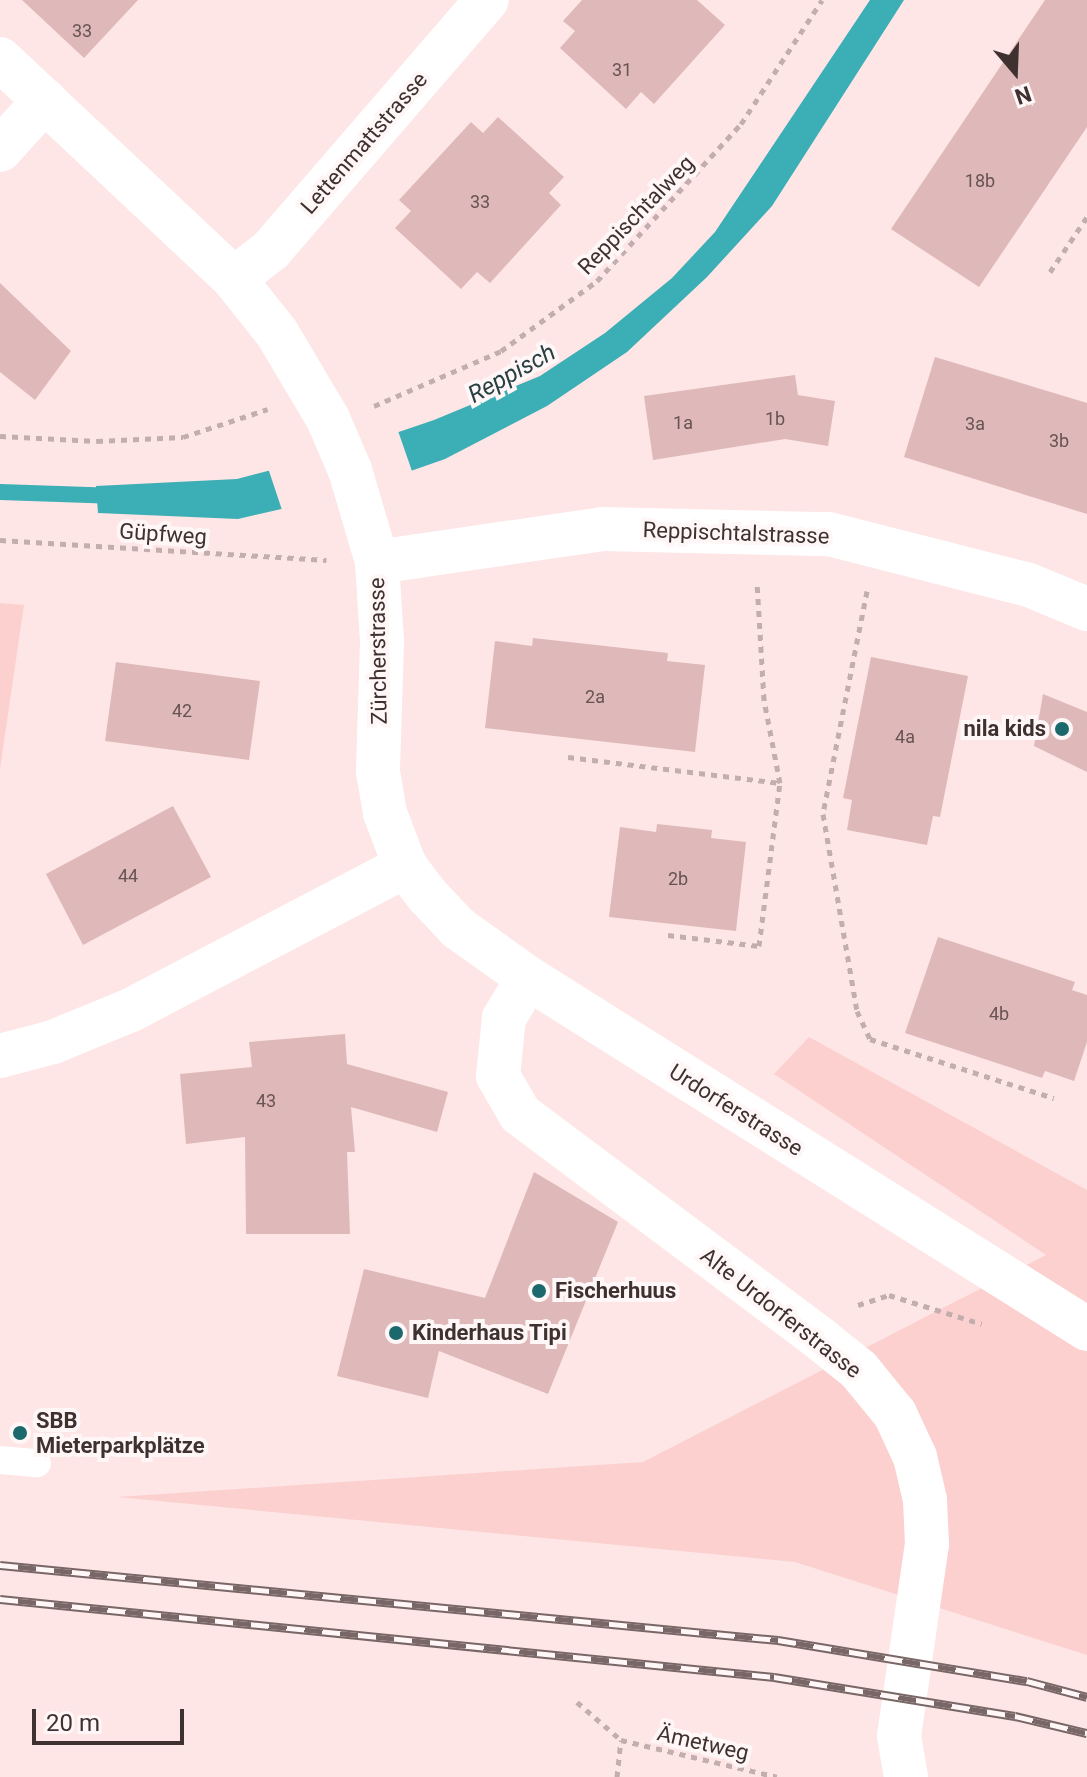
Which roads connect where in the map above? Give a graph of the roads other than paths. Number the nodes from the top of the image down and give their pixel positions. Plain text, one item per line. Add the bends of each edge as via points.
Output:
1 (487, 0) edge
2 (0, 59) edge
3 (45, 100) junction
4 (0, 150) edge
5 (234, 279) junction
6 (377, 562) junction
7 (1087, 609) edge
8 (405, 866) junction
9 (528, 978) junction
10 (0, 1056) edge
11 (1087, 1329) edge
12 (0, 1460) edge
13 (37, 1463) dead end
14 (906, 1777) edge

1 - 5 street, Lettenmattstrasse via 271,250
2 - 3 street, Zürcherstrasse
3 - 4 street
3 - 5 street, Zürcherstrasse
5 - 6 street, Zürcherstrasse via 277,333 328,419 365,514
6 - 7 street, Reppischtalstrasse via 602,529 829,534 1029,585
6 - 8 street, Zürcherstrasse via 382,642 378,772 385,813
8 - 9 street, Urdorferstrasse via 458,928
8 - 10 street via 131,1010 53,1042
9 - 11 street, Urdorferstrasse
9 - 14 street, Alte Urdorferstrasse via 504,1018 498,1076 520,1114 818,1337 859,1370 895,1414 915,1457 925,1500 927,1544 899,1736
12 - 13 lane

